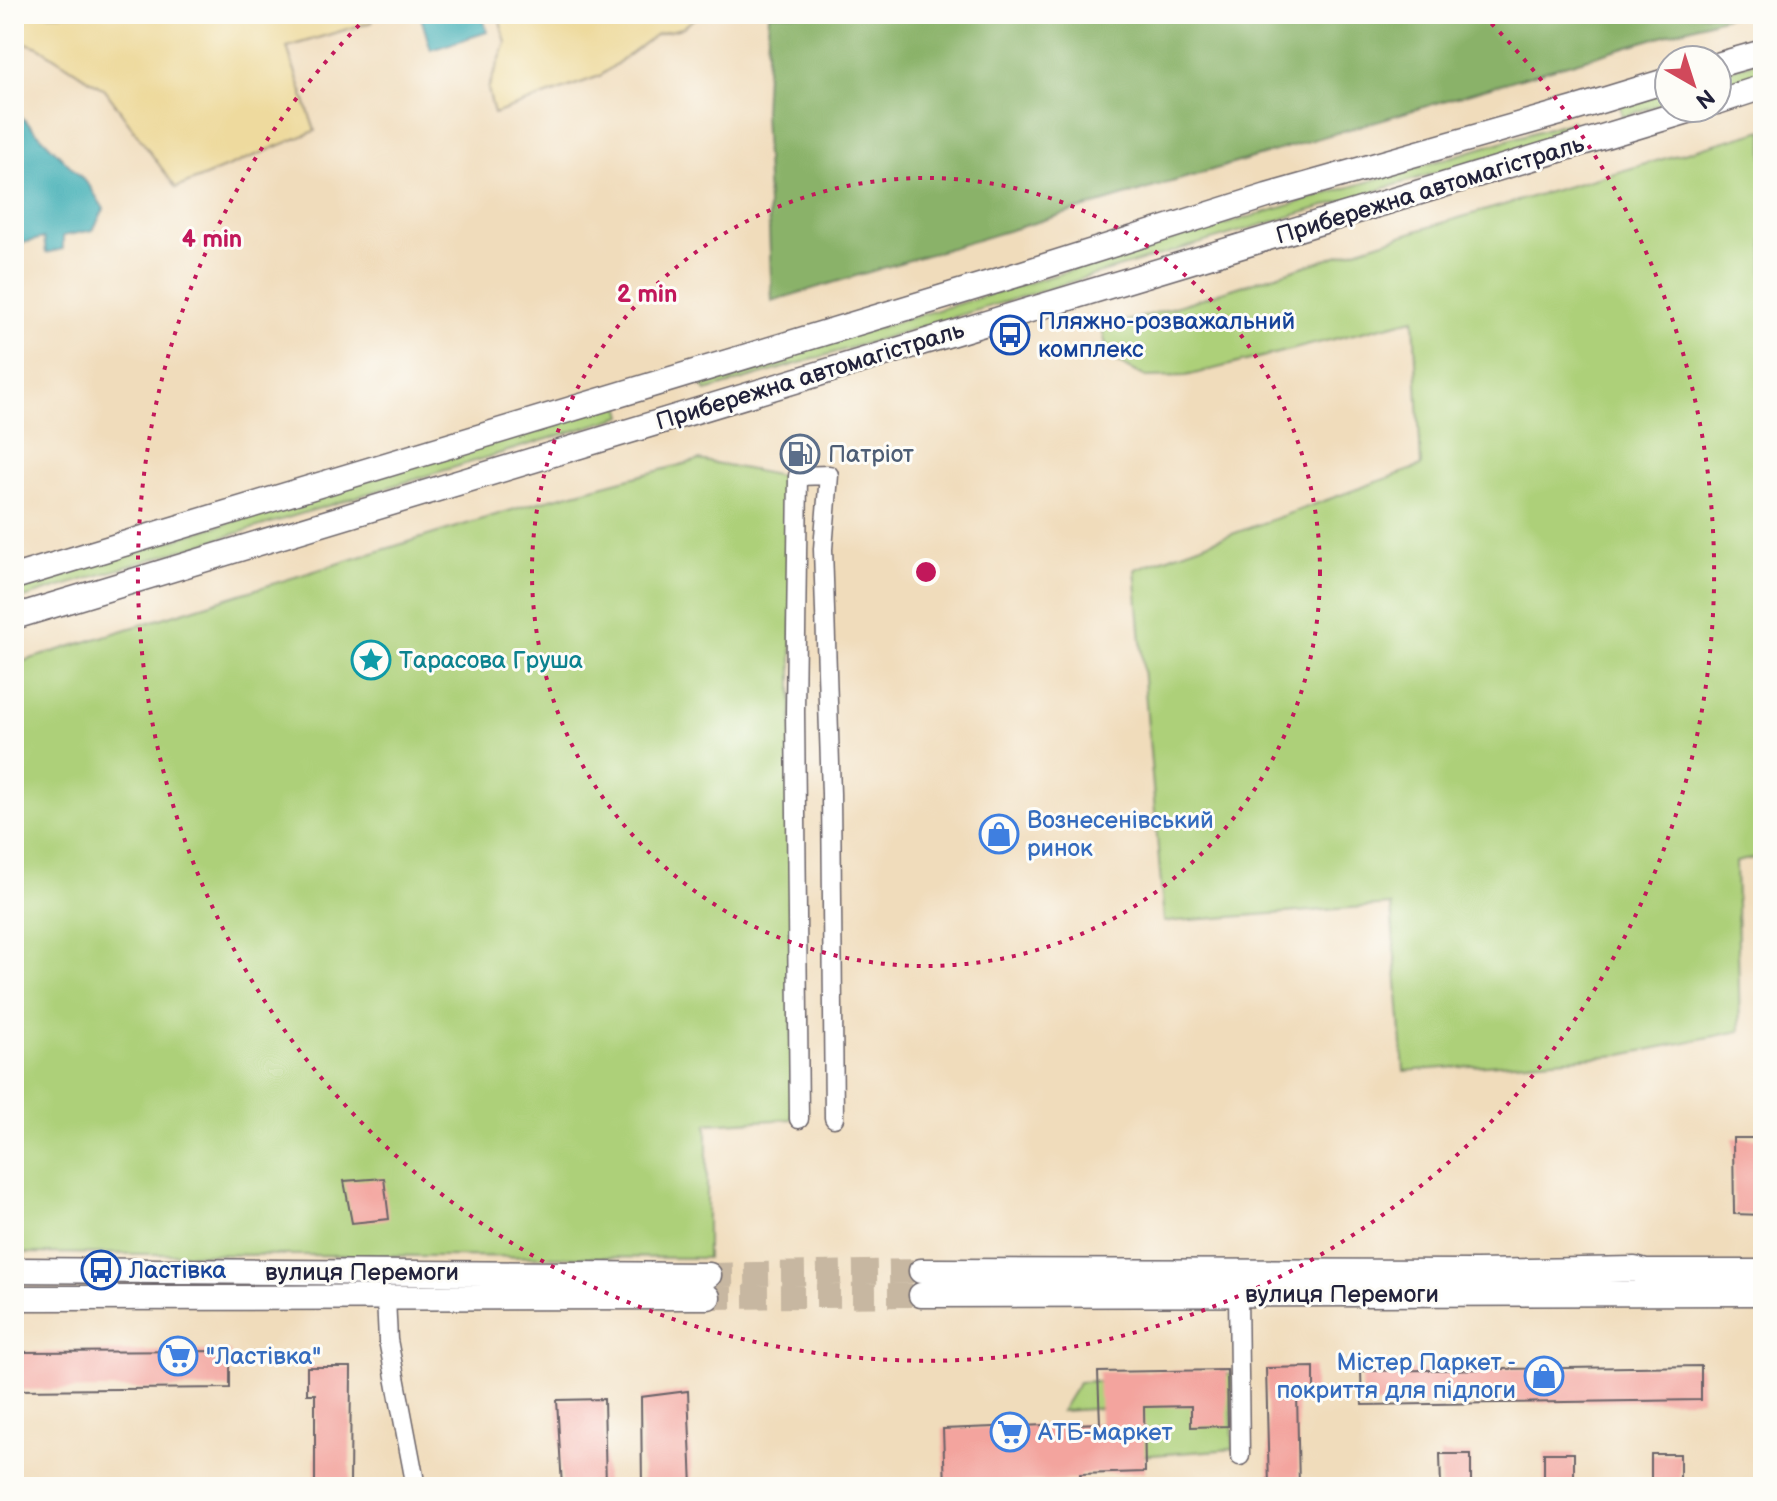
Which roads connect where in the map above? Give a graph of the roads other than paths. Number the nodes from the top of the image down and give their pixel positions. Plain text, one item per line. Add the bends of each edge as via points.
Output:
1 (1763, 52) edge
2 (1733, 60) edge
3 (1653, 85) edge
4 (1763, 87) edge
5 (1733, 97) edge
6 (1605, 99) junction
7 (1574, 109) junction
8 (1653, 123) edge
9 (1624, 132) junction
10 (1578, 146) junction
11 (685, 374) junction
12 (621, 393) junction
13 (715, 403) junction
14 (618, 432) junction
15 (14, 577) edge
16 (14, 617) edge
17 (834, 1118) dead end
18 (799, 1119) dead end
19 (14, 1270) edge
20 (388, 1272) junction
21 (1763, 1272) edge
22 (350, 1273) junction
23 (1763, 1293) edge
24 (1238, 1294) junction
25 (14, 1298) edge
26 (350, 1298) junction
27 (386, 1298) junction
28 (1240, 1456) dead end
29 (416, 1487) edge

1 - 2 main road
3 - 6 main road, Прибережна автомагістраль
4 - 5 main road
6 - 7 main road, Прибережна автомагістраль
6 - 9 main road via 1594,111 1598,123
7 - 10 main road via 1583,113 1586,126
7 - 11 main road, Прибережна автомагістраль via 1267,196
8 - 9 main road, Прибережна автомагістраль
9 - 10 main road, Прибережна автомагістраль
10 - 13 main road, Прибережна автомагістраль
11 - 12 main road, Прибережна автомагістраль
11 - 13 main road via 678,383 685,404
12 - 14 main road via 637,395 639,419
12 - 15 main road, Прибережна автомагістраль
13 - 14 main road, Прибережна автомагістраль
14 - 16 main road, Прибережна автомагістраль
17 - 18 street via 823,549 829,475 798,476
19 - 22 main road, вулиця Перемоги
20 - 22 main road, вулиця Перемоги
20 - 27 main road via 374,1280 372,1288
20 - 27 main road, вулиця Перемоги via 708,1286
21 - 24 main road, вулиця Перемоги via 1635,1269 921,1283
22 - 26 main road via 359,1286
23 - 24 main road, вулиця Перемоги
24 - 28 street
25 - 26 main road, вулиця Перемоги
26 - 27 main road, вулиця Перемоги
27 - 29 street via 388,1340

